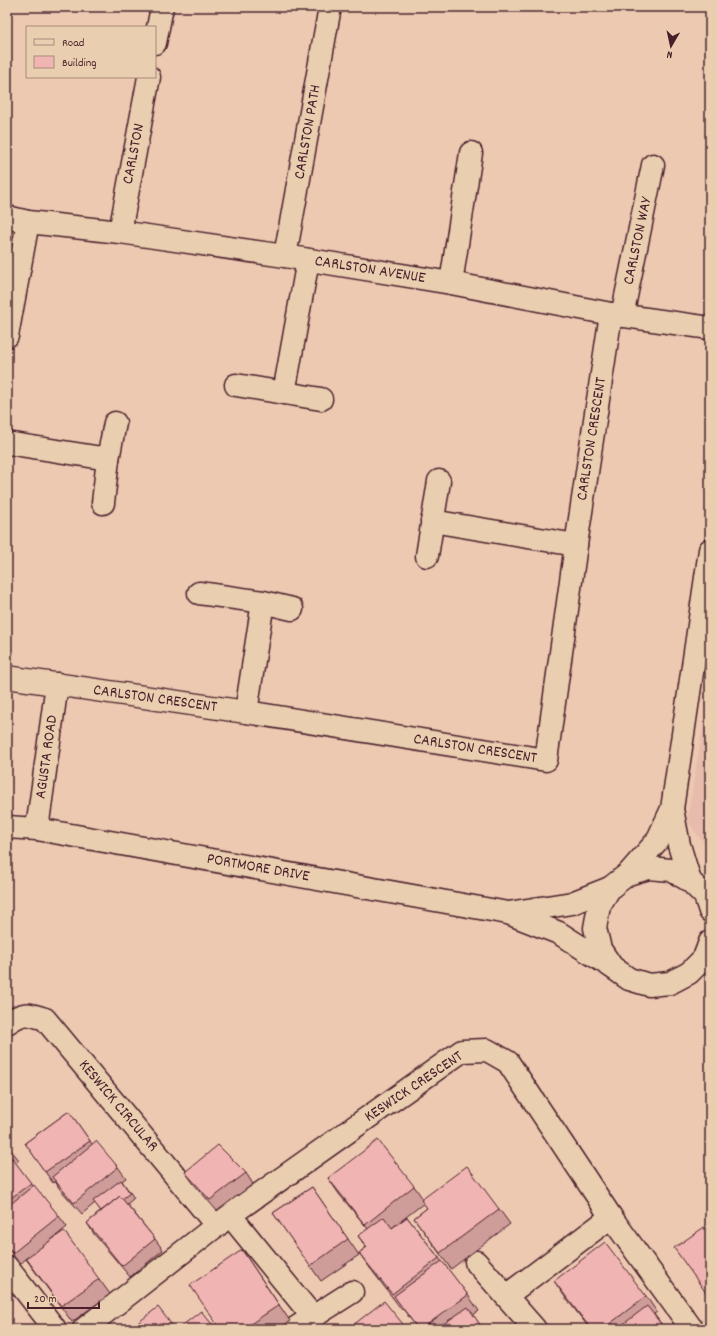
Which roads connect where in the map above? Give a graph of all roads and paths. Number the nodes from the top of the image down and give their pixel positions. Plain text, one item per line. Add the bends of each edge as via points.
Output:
1 (162, 7) edge
2 (330, 7) edge
3 (156, 38) edge
4 (149, 78) edge
5 (471, 153) dead end
6 (653, 166) dead end
7 (7, 217) edge
8 (28, 222) junction
9 (120, 232) junction
10 (285, 256) junction
11 (308, 260) junction
12 (451, 283) junction
13 (617, 315) junction
14 (710, 328) edge
15 (7, 336) edge
16 (236, 385) dead end
17 (284, 393) junction
18 (321, 399) dead end
19 (115, 423) dead end
20 (7, 443) edge
21 (108, 459) junction
22 (439, 481) dead end
23 (103, 503) dead end
24 (432, 521) junction
25 (576, 545) junction
26 (710, 550) edge
27 (427, 556) dead end
28 (199, 593) dead end
29 (263, 602) junction
30 (292, 609) dead end
31 (7, 677) edge
32 (57, 684) junction
33 (246, 712) junction
34 (672, 809) junction
35 (7, 827) edge
36 (37, 829) junction
37 (628, 874) junction
38 (610, 888) junction
39 (704, 898) edge
40 (508, 913) junction
41 (710, 942) edge
42 (612, 967) junction
43 (700, 975) edge
44 (7, 1023) edge
45 (611, 1217) junction
46 (223, 1220) junction
47 (476, 1262) dead end
48 (7, 1267) edge
49 (352, 1292) dead end
50 (506, 1296) junction
51 (313, 1317) junction
52 (55, 1329) edge
53 (84, 1329) edge
54 (294, 1329) edge
55 (535, 1329) edge
56 (692, 1329) edge

1 - 3 street
2 - 10 street, CARLSTON PATH
4 - 9 street, CARLSTON
5 - 12 street
6 - 13 street, CARLSTON WAY
7 - 8 street, CARLSTON AVENUE
8 - 9 street, CARLSTON AVENUE
8 - 15 street
9 - 10 street, CARLSTON AVENUE
10 - 11 street, CARLSTON AVENUE
11 - 12 street, CARLSTON AVENUE
11 - 17 street
12 - 13 street, CARLSTON AVENUE
13 - 14 street, CARLSTON AVENUE
13 - 25 street, CARLSTON CRESCENT
16 - 17 street
17 - 18 street
19 - 21 street
20 - 21 street
21 - 23 street
22 - 24 street
24 - 25 street
24 - 27 street
25 - 33 street, CARLSTON CRESCENT via 546,760
26 - 34 street
28 - 29 street
29 - 30 street
29 - 33 street
31 - 32 street, CARLSTON CRESCENT
32 - 33 street, CARLSTON CRESCENT
32 - 36 street, AGUSTA ROAD
34 - 37 street via 657,841
34 - 39 street via 679,845
35 - 36 street, PORTMORE DRIVE
36 - 40 street, PORTMORE DRIVE
37 - 38 street
37 - 39 street via 649,868 671,870
38 - 40 street, PORTMORE DRIVE via 572,903
38 - 42 street via 599,906 596,928 600,948
40 - 42 street, PORTMORE DRIVE via 559,933
41 - 43 street
42 - 43 street, PORTMORE DRIVE via 629,979 649,985 670,983
44 - 46 street, KESWICK CIRCULAR via 16,1017 29,1014 45,1019
45 - 46 street, KESWICK CRESCENT via 508,1062 487,1050 462,1051
45 - 50 street
45 - 56 street, KESWICK CRESCENT
46 - 51 street, KESWICK CIRCULAR
46 - 53 street, KESWICK CRESCENT
47 - 50 street
48 - 52 street
49 - 51 street
50 - 55 street
51 - 54 street

